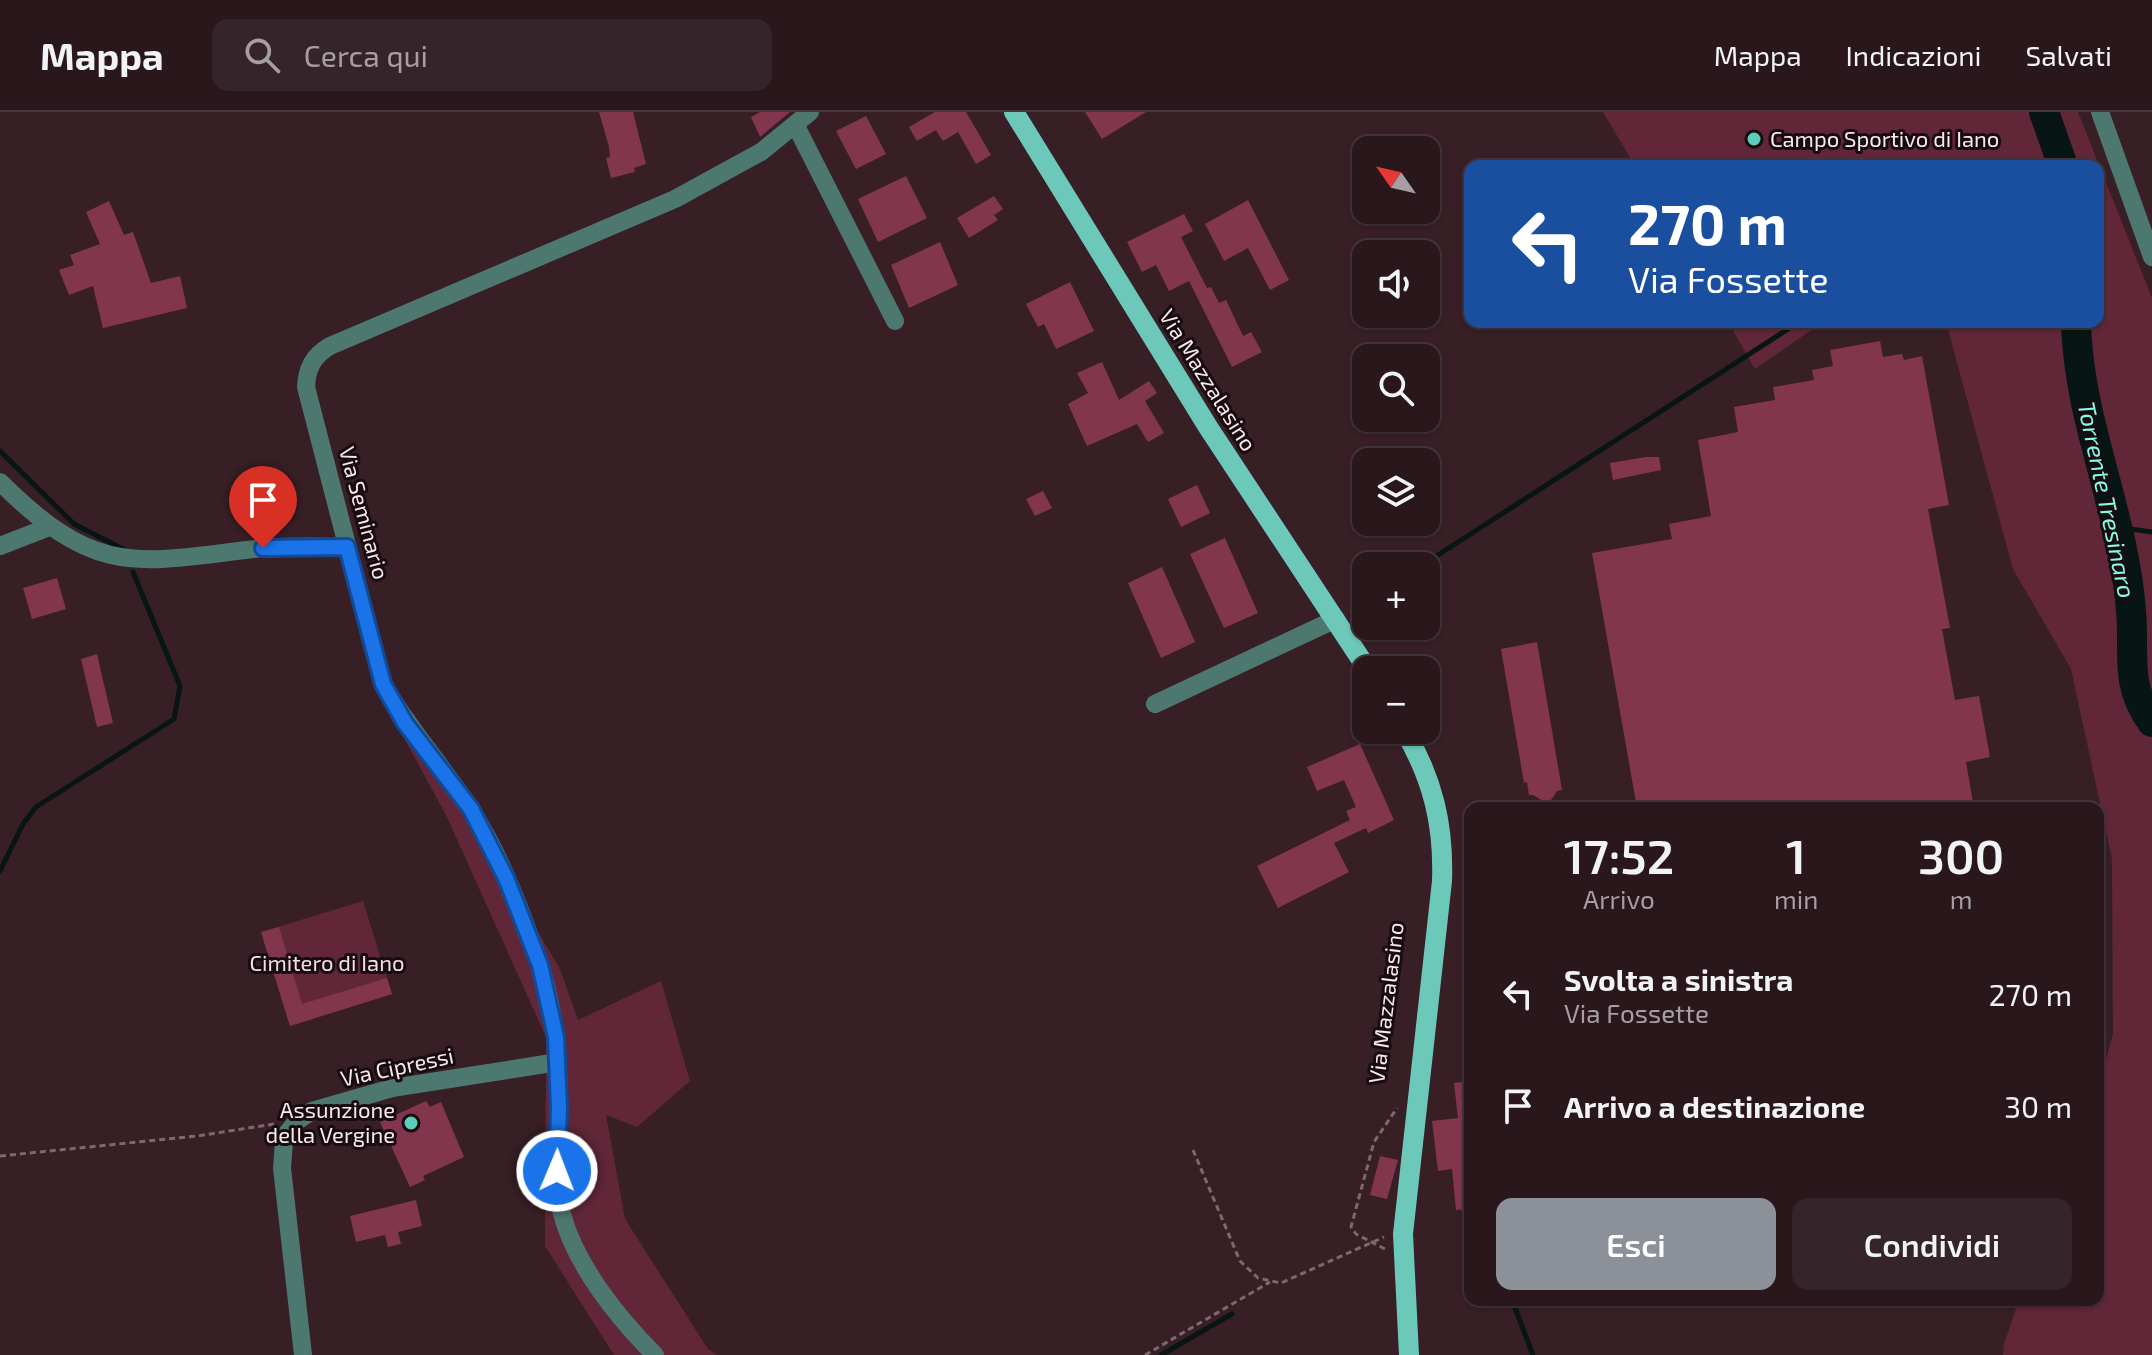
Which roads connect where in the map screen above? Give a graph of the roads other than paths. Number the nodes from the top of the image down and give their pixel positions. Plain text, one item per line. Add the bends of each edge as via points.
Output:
1 (810, 112) edge
2 (1014, 112) edge
3 (2100, 112) edge
4 (796, 126) junction
5 (2152, 257) edge
6 (895, 321) dead end
7 (0, 482) edge
8 (49, 527) junction
9 (0, 546) edge
10 (347, 547) junction
11 (1336, 619) junction
12 (1359, 656) edge
13 (1155, 704) dead end
14 (1411, 744) edge
15 (558, 1062) junction
16 (303, 1355) edge
17 (655, 1355) edge
18 (1409, 1355) edge

1 - 4 street, Via Seminario
2 - 11 main road, Via Mazzalasino via 1208,427
3 - 5 street
4 - 6 street
4 - 10 street, Via Seminario via 761,152 675,199 322,351 308,367 306,387
7 - 8 street
8 - 9 street
8 - 10 street via 86,548 137,561 280,547
10 - 15 street, Via Seminario via 383,684 405,723 471,809 523,921 547,987
11 - 12 main road, Via Mazzalasino
11 - 13 street
14 - 18 main road, Via Mazzalasino via 1430,782 1443,846 1403,1234
15 - 16 street, Via Cipressi via 392,1088 312,1111 297,1121 284,1142 282,1168
15 - 17 street, Via Seminario via 556,1155 563,1216 609,1301

